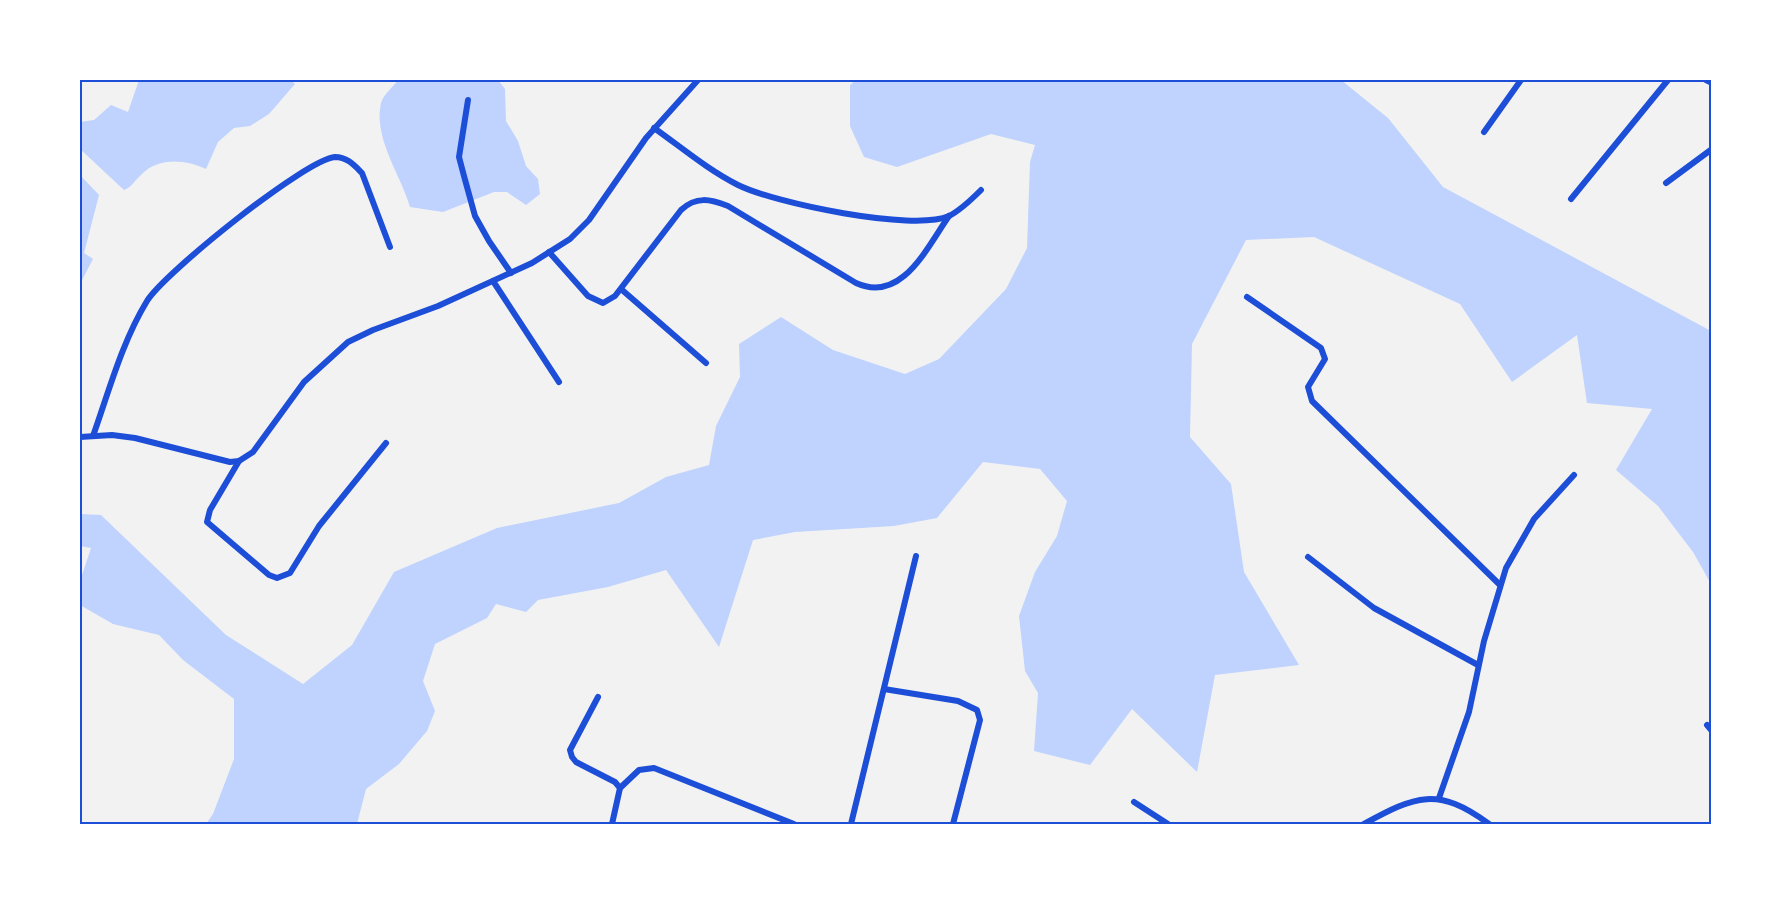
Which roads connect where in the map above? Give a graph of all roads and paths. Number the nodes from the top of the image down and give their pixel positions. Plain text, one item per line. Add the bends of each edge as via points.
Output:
1 (698, 80) edge
2 (1521, 80) edge
3 (1668, 80) edge
4 (1706, 80) edge
5 (1712, 83) edge
6 (468, 100) dead end
7 (654, 128) junction
8 (1484, 132) dead end
9 (1712, 149) edge
10 (1666, 183) dead end
11 (981, 190) dead end
12 (1571, 199) dead end
13 (949, 216) junction
14 (390, 247) dead end
15 (549, 252) junction
16 (511, 273) junction
17 (493, 281) junction
18 (621, 289) junction
19 (1246, 297) dead end
20 (706, 363) dead end
21 (559, 382) dead end
22 (93, 436) junction
23 (80, 437) edge
24 (386, 443) dead end
25 (238, 461) junction
26 (1574, 475) dead end
27 (915, 556) dead end
28 (1308, 557) dead end
29 (1500, 585) junction
30 (1478, 665) junction
31 (884, 689) junction
32 (598, 697) dead end
33 (620, 788) junction
34 (1438, 798) junction
35 (1134, 802) dead end
36 (612, 825) edge
37 (794, 825) edge
38 (851, 825) edge
39 (953, 825) edge
40 (1168, 825) edge
41 (1364, 825) edge
42 (1489, 825) edge

1 - 7 street
2 - 8 street
3 - 12 street
4 - 5 street
6 - 16 street via 459,157 475,216
7 - 13 street via 726,179 808,208 891,219 931,220
7 - 15 street via 589,220
9 - 10 street
11 - 13 street
13 - 18 street via 902,279 885,288 867,288 728,206 709,199 689,202
14 - 22 street via 362,173 353,163 336,157 327,159 295,178 212,239 168,276 149,298 126,343
15 - 16 street
15 - 18 street via 595,302 609,301
16 - 17 street
17 - 21 street
17 - 25 street via 360,335 337,350 304,382 253,452
18 - 20 street
19 - 29 street via 1321,348 1325,359 1308,387 1312,401
22 - 23 street
22 - 25 street via 135,438 208,458
24 - 25 street via 319,526 291,573 277,578 207,522
26 - 29 street via 1534,519
27 - 31 street
28 - 30 street via 1374,608
29 - 30 street
30 - 34 street via 1462,738
31 - 38 street
31 - 39 street via 958,701 977,710 980,720
32 - 33 street via 570,750 572,757
33 - 36 street
33 - 37 street via 639,770 654,768
34 - 41 street via 1403,803
34 - 42 street via 1475,813
35 - 40 street

